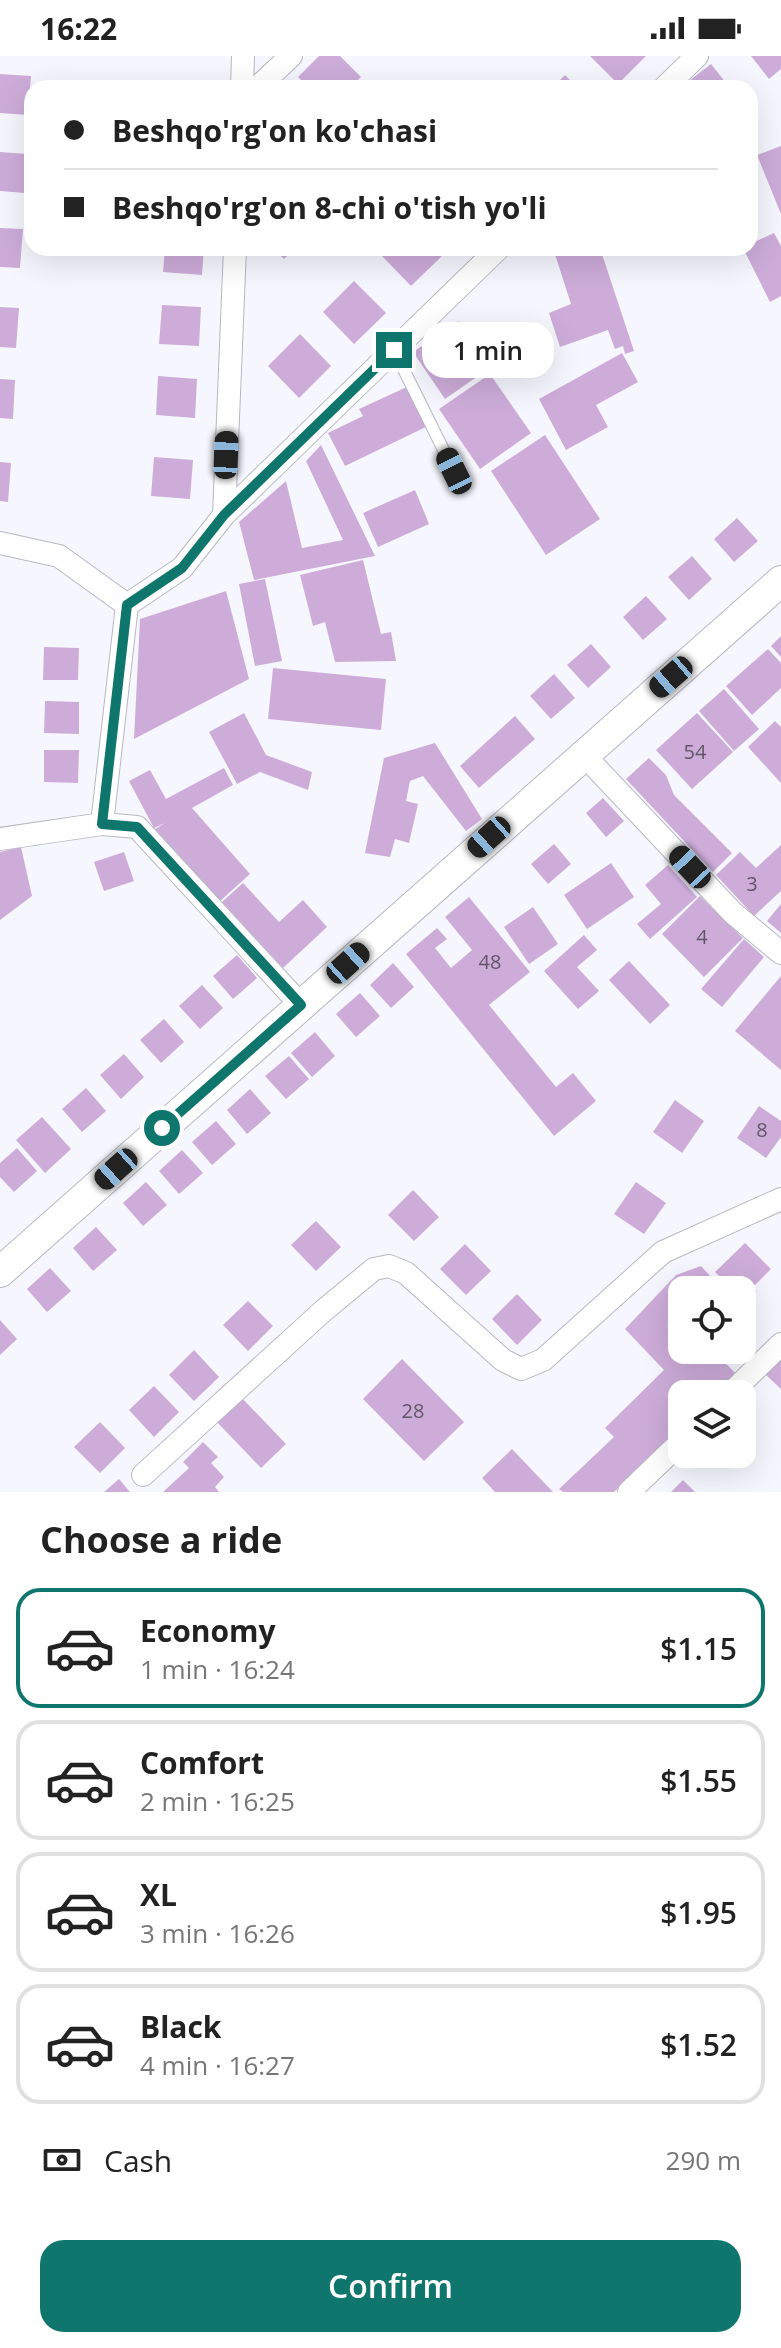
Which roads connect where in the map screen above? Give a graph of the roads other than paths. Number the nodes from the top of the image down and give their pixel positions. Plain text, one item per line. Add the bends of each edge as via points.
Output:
1 (243, 56) edge
2 (291, 56) edge
3 (697, 56) edge
4 (242, 80) edge
5 (266, 80) edge
6 (672, 80) edge
7 (235, 256) edge
8 (491, 256) edge
9 (394, 350) junction
10 (454, 471) dead end
11 (224, 515) junction
12 (0, 543) edge
13 (781, 581) edge
14 (127, 605) junction
15 (583, 754) junction
16 (102, 824) junction
17 (0, 839) edge
18 (781, 953) edge
19 (301, 1005) junction
20 (781, 1199) edge
21 (0, 1272) edge
22 (781, 1344) edge
23 (744, 1380) edge
24 (668, 1454) edge
25 (143, 1475) dead end
26 (629, 1492) edge

1 - 4 street
2 - 5 street
3 - 6 street
7 - 11 street
8 - 9 street
9 - 10 lane
9 - 11 street
11 - 14 street via 182,568
12 - 14 street via 59,556
13 - 15 street
14 - 16 street
15 - 18 street via 733,913
15 - 19 street
16 - 17 street
16 - 19 street via 137,827
19 - 21 street
20 - 25 street via 663,1252 543,1360 521,1369 503,1360 406,1273 389,1266 374,1269
22 - 23 street
24 - 26 street

